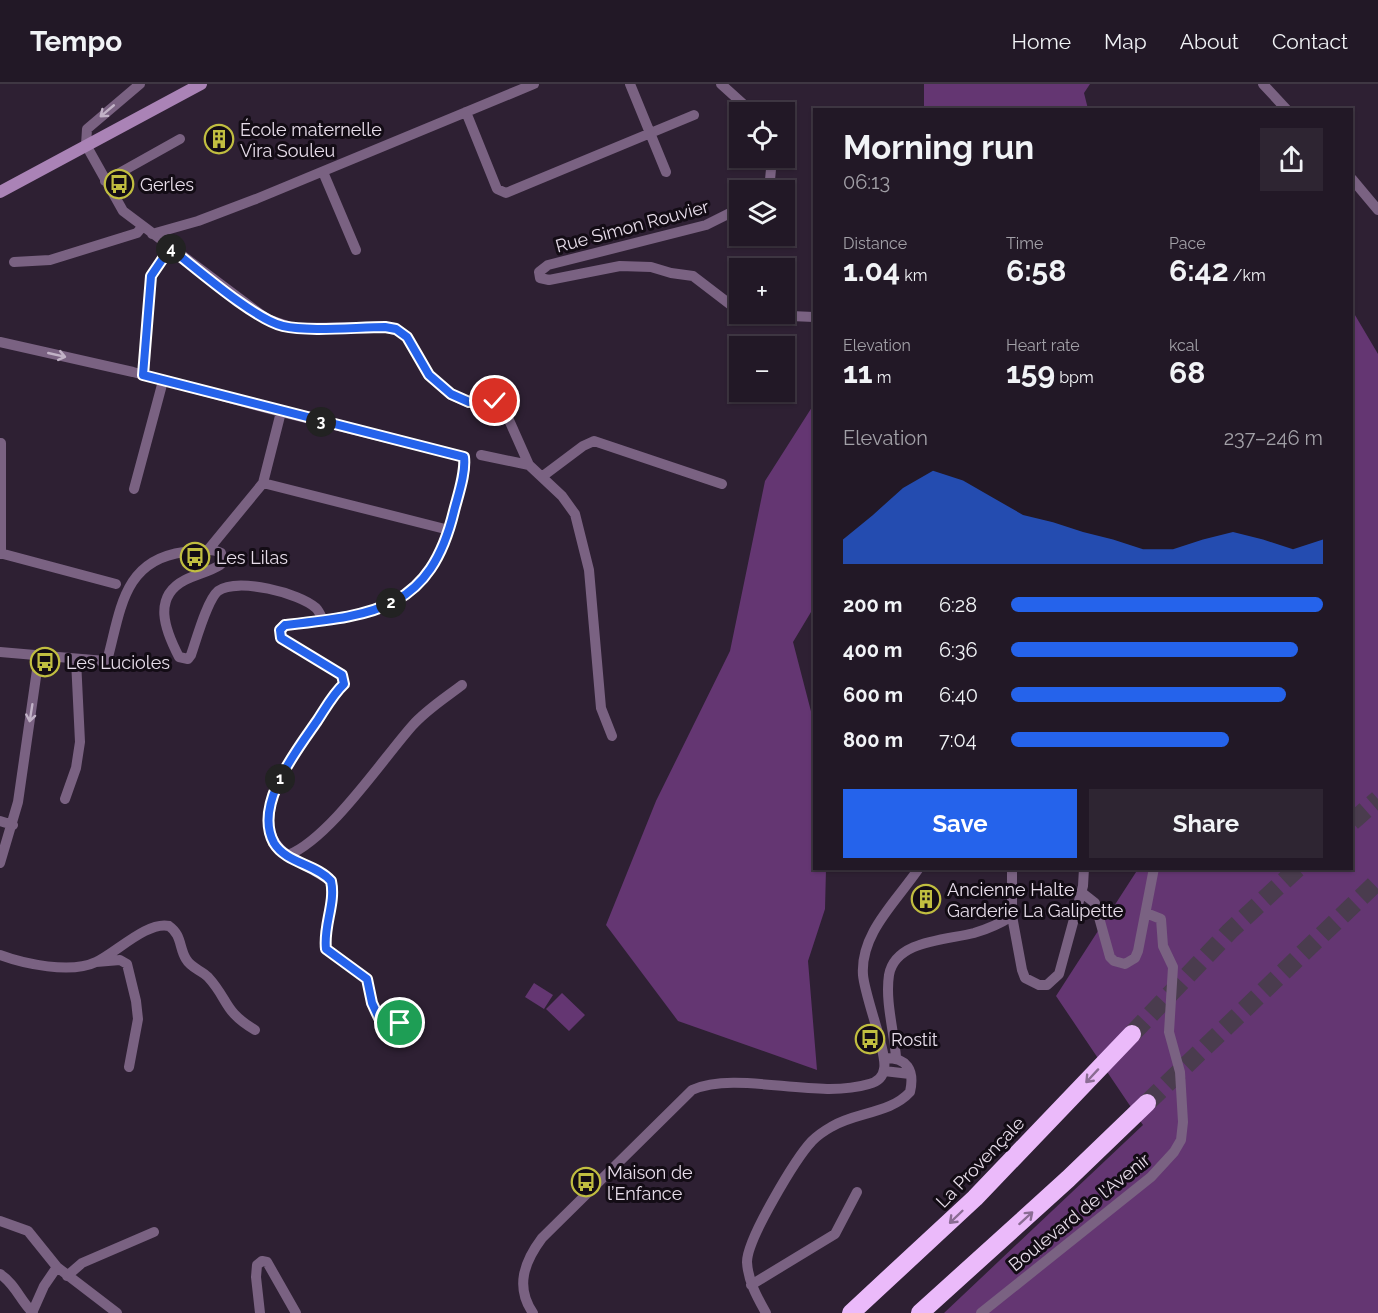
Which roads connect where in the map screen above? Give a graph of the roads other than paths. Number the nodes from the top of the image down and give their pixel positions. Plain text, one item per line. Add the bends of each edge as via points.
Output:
1 (140, 84) edge
2 (201, 84) edge
3 (534, 84) edge
4 (630, 84) edge
5 (721, 84) edge
6 (1263, 84) edge
7 (741, 102) edge
8 (1285, 108) edge
9 (466, 112) junction
10 (694, 116) dead end
11 (651, 133) junction
12 (180, 139) dead end
13 (86, 145) junction
14 (323, 172) junction
15 (666, 172) dead end
16 (1353, 180) edge
17 (105, 181) junction
18 (0, 192) edge
19 (1378, 210) edge
20 (729, 214) edge
21 (142, 227) junction
22 (153, 234) junction
23 (170, 248) junction
24 (356, 250) dead end
25 (14, 262) dead end
26 (729, 304) edge
27 (795, 316) edge
28 (813, 317) edge
29 (0, 342) edge
30 (143, 375) junction
31 (163, 381) junction
32 (281, 412) junction
33 (1, 443) edge
34 (481, 455) dead end
35 (529, 465) junction
36 (543, 476) junction
37 (263, 483) junction
38 (722, 484) dead end
39 (134, 489) dead end
40 (449, 530) junction
41 (208, 549) junction
42 (1, 554) edge
43 (116, 584) dead end
44 (324, 620) junction
45 (0, 652) edge
46 (39, 656) junction
47 (76, 660) junction
48 (462, 685) dead end
49 (612, 736) dead end
50 (65, 799) dead end
51 (0, 821) edge
52 (13, 825) junction
53 (288, 855) junction
54 (0, 863) edge
55 (918, 870) edge
56 (1012, 870) edge
57 (1084, 870) edge
58 (1154, 870) edge
59 (1081, 892) junction
60 (1146, 913) junction
61 (1012, 916) junction
62 (0, 955) edge
63 (96, 962) junction
64 (400, 1023) dead end
65 (255, 1030) dead end
66 (1132, 1034) tunnel mouth
67 (897, 1057) junction
68 (884, 1058) junction
69 (129, 1067) dead end
70 (884, 1071) junction
71 (910, 1074) junction
72 (1148, 1103) tunnel mouth
73 (857, 1192) dead end
74 (0, 1221) edge
75 (153, 1232) dead end
76 (57, 1267) junction
77 (0, 1274) edge
78 (67, 1276) junction
79 (751, 1285) junction
80 (32, 1313) edge
81 (117, 1313) edge
82 (260, 1313) edge
83 (296, 1313) edge
84 (533, 1313) edge
85 (766, 1313) edge
86 (851, 1313) edge
87 (920, 1313) edge
88 (981, 1313) edge

1 -> 13 street via 87,129
2 - 13 main road
3 - 9 street
4 - 11 street
5 - 7 street
6 - 8 street
9 - 11 street via 497,189 506,193
9 - 14 street
10 - 11 street
11 - 15 street
12 - 17 street
13 - 17 street
13 - 18 main road
14 - 22 street via 198,221
14 - 24 street
16 - 19 street
17 - 21 street via 123,211
20 - 26 street, Rue Simon Rouvier via 706,225 548,266 539,272 540,278 549,280 620,266 651,267 693,276
21 - 22 street
21 - 25 street via 137,233 50,260
22 - 23 street
23 - 30 street via 151,276
23 - 35 street via 276,324 385,327 401,332 429,375 451,394 469,402 500,403
27 - 28 street
29 -> 30 street
30 - 31 street
31 - 32 street
31 - 39 street
32 - 37 street
32 - 40 street via 461,454 465,462
33 - 42 street
34 - 35 street
35 - 36 street
36 - 38 street via 594,441
36 - 49 street via 576,518 589,570 601,708
37 - 40 street
37 - 41 street
40 - 44 street via 435,566 401,597 370,612
41 - 44 street via 221,553 220,566 172,588 163,608 165,624 179,657 188,658 215,596 226,588 246,585 283,593 315,607
41 - 47 street via 170,554 145,566 137,574 122,607 108,657 99,661
42 - 43 street
44 - 53 street via 285,625 280,630 281,638 344,679 292,756 275,790 270,820 273,842
45 - 46 street
46 - 47 street
46 -> 52 street
47 - 50 street via 80,742
48 - 53 street via 412,726 368,781 303,849
51 - 52 street
52 - 54 street
53 - 64 street via 331,881 326,949 367,979 379,1018
55 - 68 street via 877,926 864,952 864,988
56 - 61 street
57 - 59 street
58 - 60 street
59 - 60 street via 1095,903 1107,950 1120,964 1135,957
59 - 61 street via 1059,974 1047,985 1025,978
60 - 88 street, Boulevard de l'Avenir via 1161,919 1163,946 1173,967 1169,1032 1180,1072 1181,1140 1151,1177
61 - 67 street via 976,932 915,947 897,957 889,982
62 - 63 street via 41,966
63 - 65 street via 155,926 169,926 181,942 189,964 208,978 232,1015
63 - 69 street via 120,960 127,964 138,1019
66 -> 86 highway, La Provençale via 975,1198
67 - 68 street
67 - 71 street
68 - 70 street
70 - 71 street
70 - 84 street via 872,1084 844,1088 720,1083 692,1090 542,1238 533,1251 522,1286
71 - 79 street via 912,1086 906,1097 889,1107 831,1126 807,1148 750,1246 747,1260
87 -> 72 highway
73 - 79 street via 835,1234
74 - 76 street via 28,1231
75 - 78 street via 82,1263
76 - 78 street
76 - 80 street
77 - 80 street via 13,1284
78 - 81 street
79 - 85 street
82 - 83 street via 256,1277 257,1265 262,1261 274,1272

